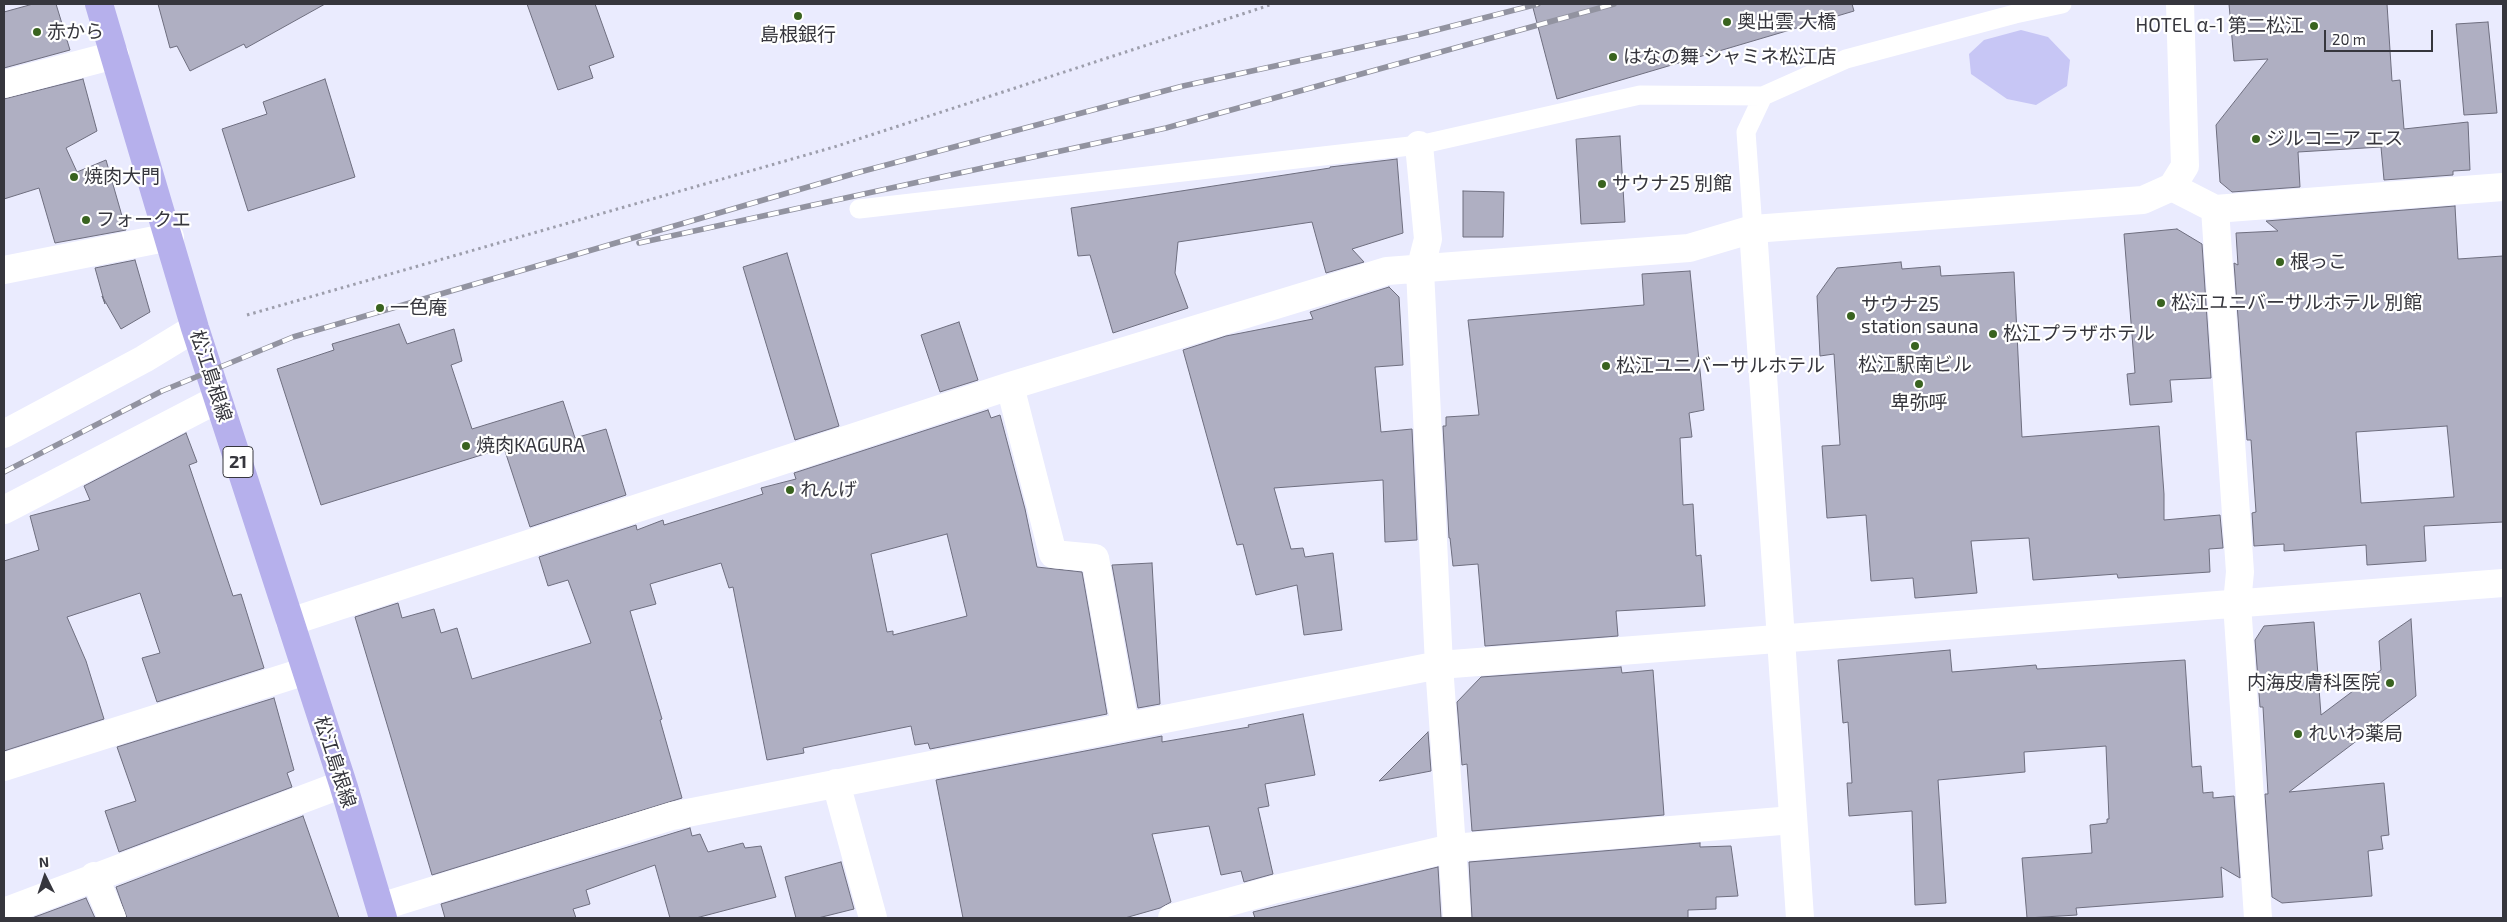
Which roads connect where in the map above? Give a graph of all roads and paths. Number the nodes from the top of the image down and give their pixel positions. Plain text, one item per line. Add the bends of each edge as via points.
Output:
1 (99, 4) edge
2 (1273, 4) edge
3 (2062, 4) edge
4 (2180, 4) edge
5 (115, 55) junction
6 (4, 84) edge
7 (1763, 96) junction
8 (1419, 145) junction
9 (2172, 187) junction
10 (2503, 187) edge
11 (859, 209) dead end
12 (2215, 209) junction
13 (1753, 229) junction
14 (170, 238) junction
15 (4, 270) edge
16 (1420, 270) junction
17 (248, 315) dead end
18 (195, 328) junction
19 (1010, 386) junction
20 (218, 399) junction
21 (4, 434) edge
22 (4, 510) edge
23 (2503, 583) edge
24 (2237, 603) junction
25 (290, 622) junction
26 (1780, 637) junction
27 (1439, 665) junction
28 (306, 671) junction
29 (1125, 726) junction
30 (4, 767) edge
31 (836, 783) junction
32 (343, 784) junction
33 (1793, 820) junction
34 (1452, 848) junction
35 (94, 876) junction
36 (4, 912) edge
37 (381, 913) edge
38 (112, 918) edge
39 (873, 918) edge
40 (1172, 918) edge
41 (1458, 918) edge
42 (1800, 918) edge
43 (2258, 918) edge

1 - 5 main road, 松江島根線 / 21
2 - 17 path via 834,147
3 - 7 lane via 1846,59
4 - 9 street via 2185,166
5 - 6 street
5 - 14 main road, 松江島根線 / 21
7 - 8 lane via 1640,95
7 - 13 lane via 1746,132
8 - 11 lane
8 - 16 street via 1428,239
9 - 12 street
9 - 13 street via 2143,200
10 - 12 street
12 - 24 street via 2240,572
13 - 16 street via 1689,248
13 - 26 street
14 - 15 street
14 - 18 main road, 松江島根線 / 21
16 - 19 street via 1387,271
16 - 27 street
18 - 20 main road, 松江島根線 / 21
18 - 21 street
19 - 25 street
19 - 29 street via 1053,554 1095,558
20 - 22 street
20 - 25 main road, 松江島根線 / 21
23 - 24 street
24 - 26 street
24 - 43 street
25 - 28 main road, 松江島根線 / 21
26 - 27 street
26 - 33 street
27 - 29 street
27 - 34 street
28 - 30 street
28 - 32 main road, 松江島根線 / 21
29 - 31 street
31 - 37 street via 672,816
31 - 39 street
32 - 35 street
32 - 37 main road, 松江島根線 / 21
33 - 34 street
33 - 42 street
34 - 40 street via 1276,889
34 - 41 street
35 - 36 street
35 - 38 street

